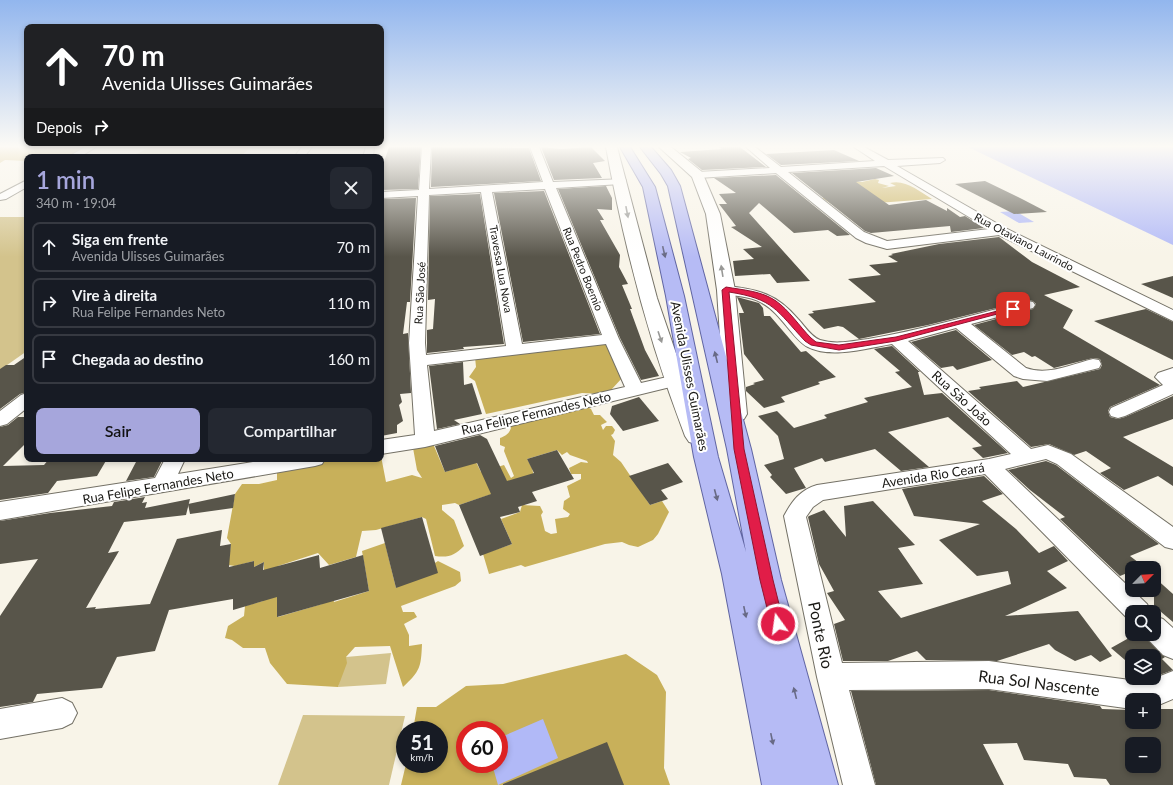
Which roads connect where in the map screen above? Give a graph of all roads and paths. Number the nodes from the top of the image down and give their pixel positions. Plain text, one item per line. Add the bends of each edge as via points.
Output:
1 (424, 184) edge
2 (574, 184) edge
3 (622, 184) edge
4 (701, 184) edge
5 (796, 184) edge
6 (920, 184) edge
7 (24, 185) edge
8 (550, 185) junction
9 (649, 186) joint
10 (674, 186) joint
11 (486, 188) junction
12 (423, 192) junction
13 (24, 193) edge
14 (384, 195) edge
15 (1001, 231) junction
16 (726, 290) junction
17 (1028, 305) dead end
18 (1173, 316) edge
19 (959, 323) junction
20 (611, 339) junction
21 (896, 339) junction
22 (515, 350) junction
23 (419, 361) junction
24 (1093, 364) dead end
25 (1173, 373) edge
26 (682, 379) junction
27 (1173, 385) edge
28 (636, 390) junction
29 (24, 401) edge
30 (1118, 412) dead end
31 (0, 420) edge
32 (425, 440) junction
33 (384, 447) edge
34 (739, 449) junction
35 (1038, 455) junction
36 (174, 462) edge
37 (287, 462) edge
38 (989, 466) junction
39 (162, 485) junction
40 (817, 493) joint
41 (0, 511) edge
42 (1173, 540) edge
43 (752, 577) junction
44 (1131, 605) edge
45 (1161, 635) edge
46 (1173, 646) edge
47 (831, 677) junction
48 (1173, 685) edge
49 (62, 713) dead end
50 (0, 724) edge
51 (782, 785) edge
52 (818, 785) edge
53 (858, 785) edge

1 - 12 street, Rua São José
2 - 8 street
3 -> 26 street, Avenida Ulisses Guimarães via 635,250 658,331
16 -> 4 street via 713,214
5 - 15 street via 860,235 875,242 887,244
6 - 15 street, Rua Otaviano Laurindo
7 - 13 street via 6,195
8 - 11 street
8 - 20 street, Rua Pedro Boemio
9 - 10 main road
9 -> 26 main road, Avenida Ulisses Guimarães via 675,296
34 -> 10 main road, Avenida Ulisses Guimarães
11 - 12 street
11 - 22 street, Travessa Lua Nova
12 - 14 street
12 - 23 street, Rua São José via 417,343
15 - 18 street, Rua Otaviano Laurindo
16 - 21 street via 760,296 775,304 814,344 839,348
16 - 34 street
17 - 19 street
19 - 21 street
19 - 24 street via 1025,375 1040,378
20 - 22 street
20 - 28 street, Rua Pedro Boemio
21 - 35 street, Rua São João
22 - 23 street
23 - 32 street, Rua São José
25 - 27 street via 1164,377
26 - 28 street, Rua Felipe Fernandes Neto
26 -> 43 main road, Avenida Ulisses Guimarães via 706,457
27 - 30 street
28 - 32 street, Rua Felipe Fernandes Neto
29 - 31 street
32 - 33 street, Rua Felipe Fernandes Neto
34 - 43 main road, Avenida Ulisses Guimarães
35 - 38 street, Avenida Rio Ceará
35 - 42 street, Rua São João via 1064,459
36 - 39 street
37 - 39 street, Rua Felipe Fernandes Neto
38 - 40 street, Avenida Rio Ceará
38 - 44 street
39 - 41 street, Rua Felipe Fernandes Neto
40 - 47 street, Ponte Rio via 805,501 795,516
43 -> 51 main road
52 -> 43 main road
45 - 46 street
47 - 48 street, Rua Sol Nascente via 989,675 1145,696
47 - 53 street, Ponte Rio
49 - 50 street

